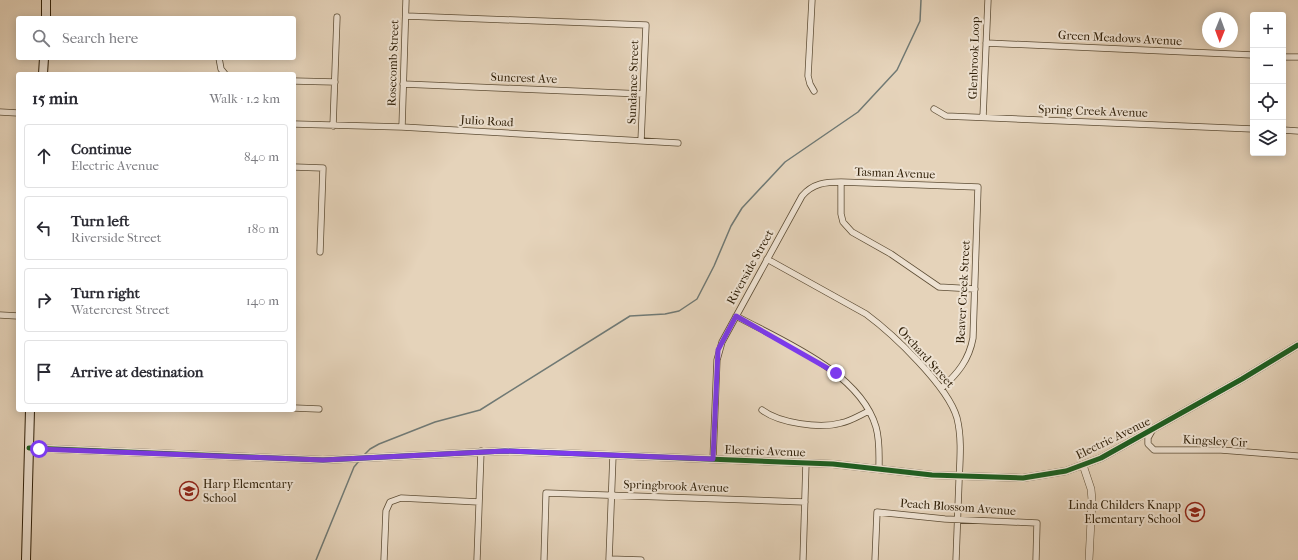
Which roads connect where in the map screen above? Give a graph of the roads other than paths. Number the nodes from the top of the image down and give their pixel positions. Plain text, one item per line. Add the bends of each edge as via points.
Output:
1 (46, 0) edge
2 (406, 0) edge
3 (812, 0) edge
4 (988, 0) edge
5 (46, 16) edge
6 (406, 16) junction
7 (337, 17) dead end
8 (986, 43) junction
9 (1250, 55) edge
10 (1286, 56) edge
11 (1298, 57) edge
12 (44, 60) edge
13 (219, 60) edge
14 (43, 72) edge
15 (223, 72) edge
16 (296, 81) edge
17 (335, 82) junction
18 (403, 84) junction
19 (814, 92) dead end
20 (643, 94) junction
21 (934, 109) dead end
22 (0, 112) edge
23 (16, 113) edge
24 (983, 118) junction
25 (296, 124) edge
26 (334, 126) junction
27 (402, 127) junction
28 (1250, 129) edge
29 (1286, 130) edge
30 (1298, 131) edge
31 (641, 141) junction
32 (678, 143) dead end
33 (296, 167) edge
34 (841, 182) junction
35 (812, 187) joint
36 (978, 187) joint
37 (320, 252) dead end
38 (767, 259) junction
39 (975, 289) junction
40 (0, 315) edge
41 (16, 316) edge
42 (736, 316) junction
43 (1298, 345) edge
44 (942, 388) junction
45 (296, 408) edge
46 (319, 409) dead end
47 (762, 410) dead end
48 (869, 410) junction
49 (30, 412) edge
50 (1153, 429) junction
51 (29, 448) junction
52 (482, 451) junction
53 (612, 455) junction
54 (1298, 456) edge
55 (713, 459) junction
56 (806, 463) junction
57 (1083, 465) junction
58 (879, 469) junction
59 (959, 477) junction
60 (611, 495) junction
61 (480, 502) junction
62 (805, 502) junction
63 (957, 519) junction
64 (609, 559) edge
65 (26, 560) edge
66 (384, 560) edge
67 (477, 560) edge
68 (544, 560) edge
69 (641, 560) edge
70 (803, 560) edge
71 (875, 560) edge
72 (956, 560) edge
73 (1036, 560) edge
74 (1089, 560) edge

1 - 5 main road
2 - 6 street, Rosecomb Street
3 - 19 street via 808,76
4 - 8 street, Glenbrook Loop
6 - 18 street, Rosecomb Street
6 - 20 street, Sundance Street via 646,25
7 - 17 street
8 - 9 street, Green Meadows Avenue
8 - 24 street, Glenbrook Loop
10 - 11 street
12 - 14 main road
13 - 15 street
16 - 17 street
17 - 26 street
18 - 20 street, Suncrest Ave
18 - 27 street, Rosecomb Street
20 - 31 street, Sundance Street
21 - 24 street, Spring Creek Avenue via 946,116
22 - 23 street
24 - 28 street, Spring Creek Avenue
25 - 26 street, Julio Road
26 - 27 street, Julio Road
27 - 31 street, Julio Road
29 - 30 street
31 - 32 street, Julio Road
33 - 37 street via 323,168
34 - 35 street, Tasman Avenue via 821,183
34 - 36 street, Tasman Avenue
34 - 39 street via 841,214 843,222 852,232 891,254 939,287
35 - 38 street, Riverside Street via 802,196
36 - 39 street, Beaver Creek Street
38 - 42 street, Riverside Street
38 - 44 street, Orchard Street via 866,314
39 - 44 street, Beaver Creek Street via 971,350 957,374
40 - 41 street
42 - 48 street via 836,373 862,398
42 - 55 street, Riverside Street via 718,350
43 - 50 street, Electric Avenue
44 - 59 street, Orchard Street via 951,402 960,432
45 - 46 street
47 - 48 street via 776,418 827,425 851,420
48 - 58 street via 879,438
49 - 51 main road
50 - 54 street, Kingsley Cir via 1148,444 1154,450 1221,450
50 - 57 street, Electric Avenue via 1101,458
51 - 52 street, Electric Avenue via 345,459
51 - 65 main road
52 - 53 street, Electric Avenue
52 - 61 street
53 - 55 street, Electric Avenue
53 - 60 street
55 - 56 street, Electric Avenue
56 - 58 street, Electric Avenue
56 - 62 street
57 - 59 street, Electric Avenue via 1023,478
57 - 74 street via 1092,500
58 - 59 street, Electric Avenue
59 - 63 street, Orchard Street
60 - 62 street, Springbrook Avenue
60 - 64 street
60 - 68 street, Springbrook Avenue via 546,493
61 - 66 street via 401,498 390,502 386,511
61 - 67 street
62 - 70 street
63 - 71 street, Peach Blossom Avenue via 877,512
63 - 72 street, Orchard Street
63 - 73 street, Peach Blossom Avenue via 1037,523
64 - 69 street

